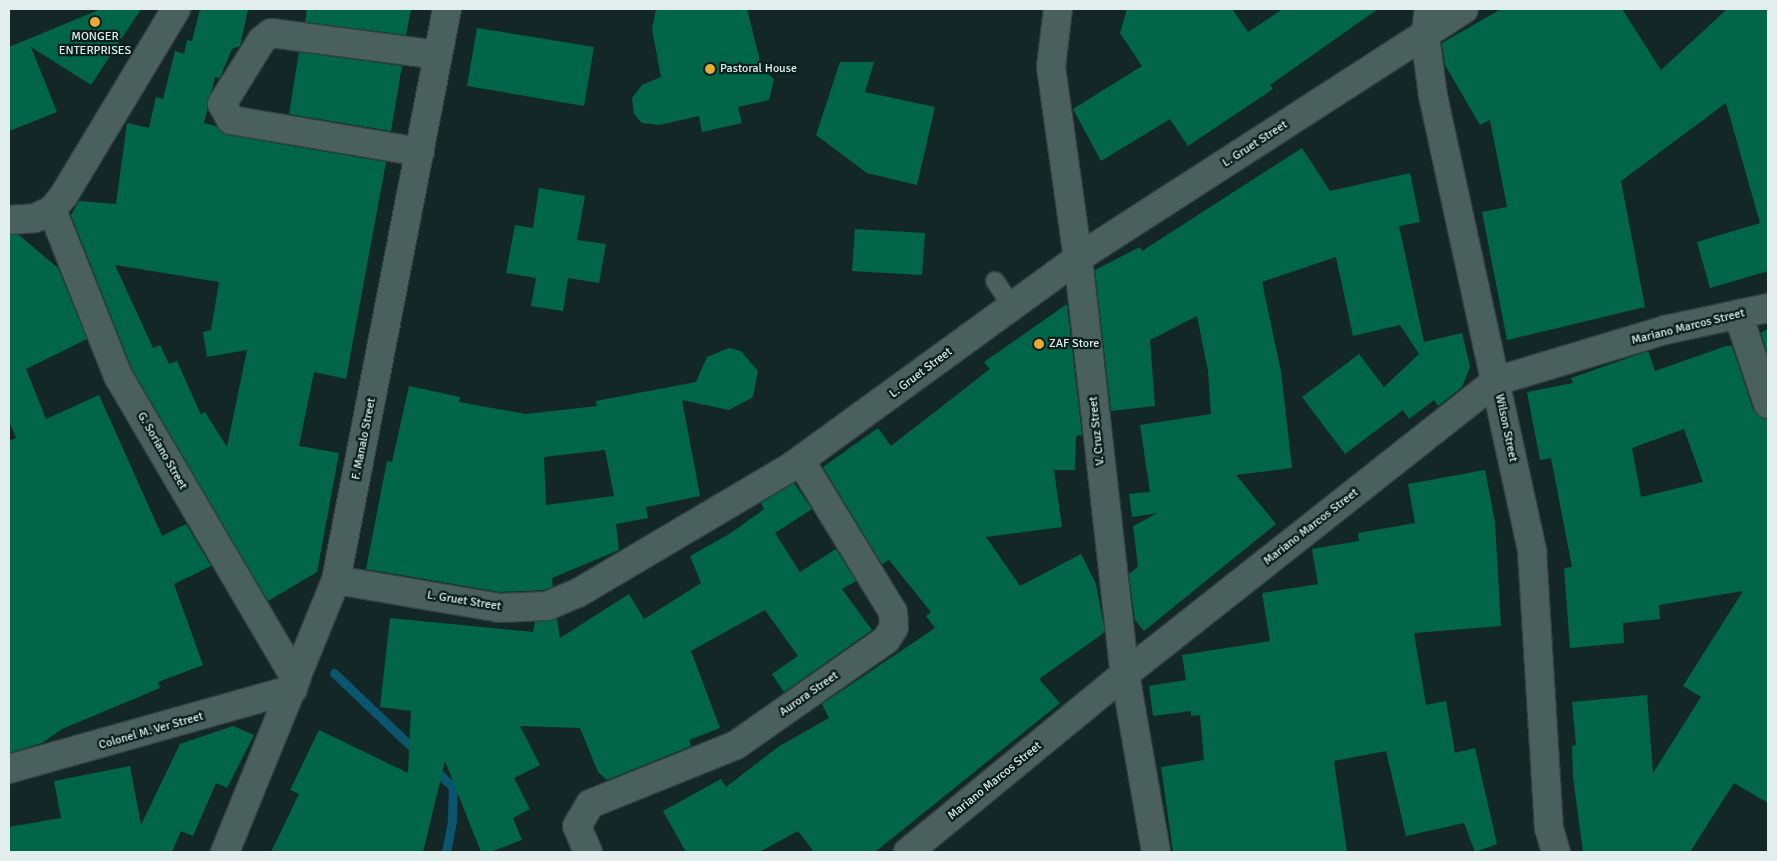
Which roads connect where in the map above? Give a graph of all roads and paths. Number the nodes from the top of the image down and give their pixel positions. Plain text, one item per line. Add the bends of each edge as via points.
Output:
1 (176, 9) edge
2 (447, 9) edge
3 (1058, 9) edge
4 (1429, 9) edge
5 (1464, 9) edge
6 (1425, 36) junction
7 (438, 55) junction
8 (420, 152) junction
9 (52, 210) junction
10 (9, 220) edge
11 (1078, 258) junction
12 (995, 281) dead end
13 (1011, 304) junction
14 (1768, 308) edge
15 (1738, 314) junction
16 (1496, 381) junction
17 (1768, 404) edge
18 (801, 461) junction
19 (336, 580) junction
20 (1125, 674) junction
21 (294, 685) junction
22 (9, 769) edge
23 (225, 852) edge
24 (588, 852) edge
25 (908, 852) edge
26 (1156, 852) edge
27 (1556, 852) edge

1 - 9 street
2 - 7 street, F. Manalo Street
3 - 11 street, V. Cruz Street via 1051,67
4 - 6 street, Wilson Street
5 - 6 street, L. Gruet Street
6 - 11 street, L. Gruet Street
6 - 16 street, Wilson Street via 1433,96
7 - 8 street, F. Manalo Street
7 - 8 street via 272,33 262,40 222,104 231,120
8 - 19 street, F. Manalo Street
9 - 10 street via 35,218
9 - 21 street, G. Soriano Street via 118,376
11 - 13 street, L. Gruet Street
11 - 20 street, V. Cruz Street
12 - 13 lane
13 - 18 street, L. Gruet Street
14 - 15 street, Mariano Marcos Street
15 - 16 street, Mariano Marcos Street via 1664,330
15 - 17 street
16 - 20 street, Mariano Marcos Street
16 - 27 street, Wilson Street via 1532,551 1548,828
18 - 19 street, L. Gruet Street via 578,593 547,606 499,608
18 - 24 street, Aurora Street via 893,612 894,627 886,640 736,745 590,804 576,826
19 - 21 street, F. Manalo Street
20 - 25 street, Mariano Marcos Street
20 - 26 street, V. Cruz Street
21 - 22 street, Colonel M. Ver Street
21 - 23 street, F. Manalo Street

